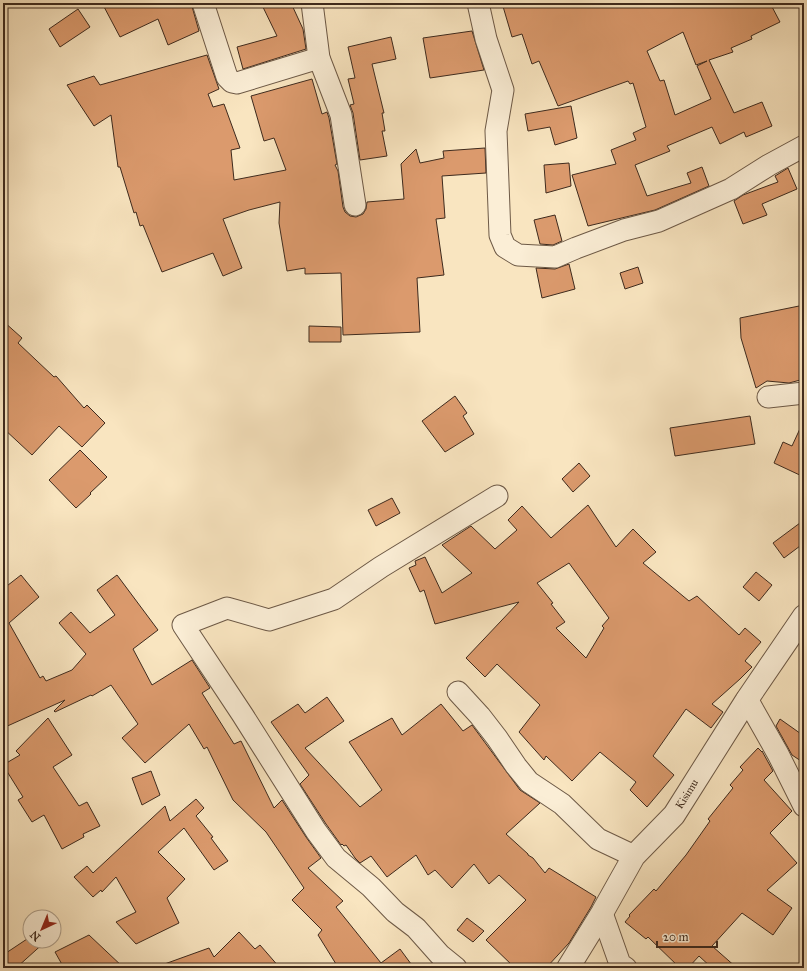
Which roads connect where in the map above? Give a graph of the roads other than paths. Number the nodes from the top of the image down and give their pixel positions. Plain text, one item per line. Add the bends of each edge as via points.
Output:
1 (203, 3) edge
2 (312, 3) edge
3 (478, 3) edge
4 (319, 58) junction
5 (804, 146) edge
6 (355, 205) dead end
7 (804, 393) edge
8 (768, 397) dead end
9 (497, 496) dead end
10 (804, 616) edge
11 (458, 692) dead end
12 (747, 699) junction
13 (804, 806) edge
14 (634, 856) junction
15 (602, 913) junction
16 (456, 968) edge
17 (568, 968) edge
18 (626, 968) edge

1 - 4 street via 228,77 232,82 237,83
2 - 4 street
3 - 5 street via 486,39 503,90 496,131 500,235 506,247 518,256 555,257 624,230 660,221 732,189
4 - 6 street via 341,115
7 - 8 street
9 - 16 street via 334,599 269,620 227,608 183,625 336,858 416,928 440,955
10 - 12 street, Kisimu
11 - 14 street via 498,738 529,782 562,804 598,839
12 - 13 street
12 - 14 street, Kisimu via 674,815
14 - 15 street, Kisimu
15 - 17 street, Kisimu
15 - 18 street via 620,964

